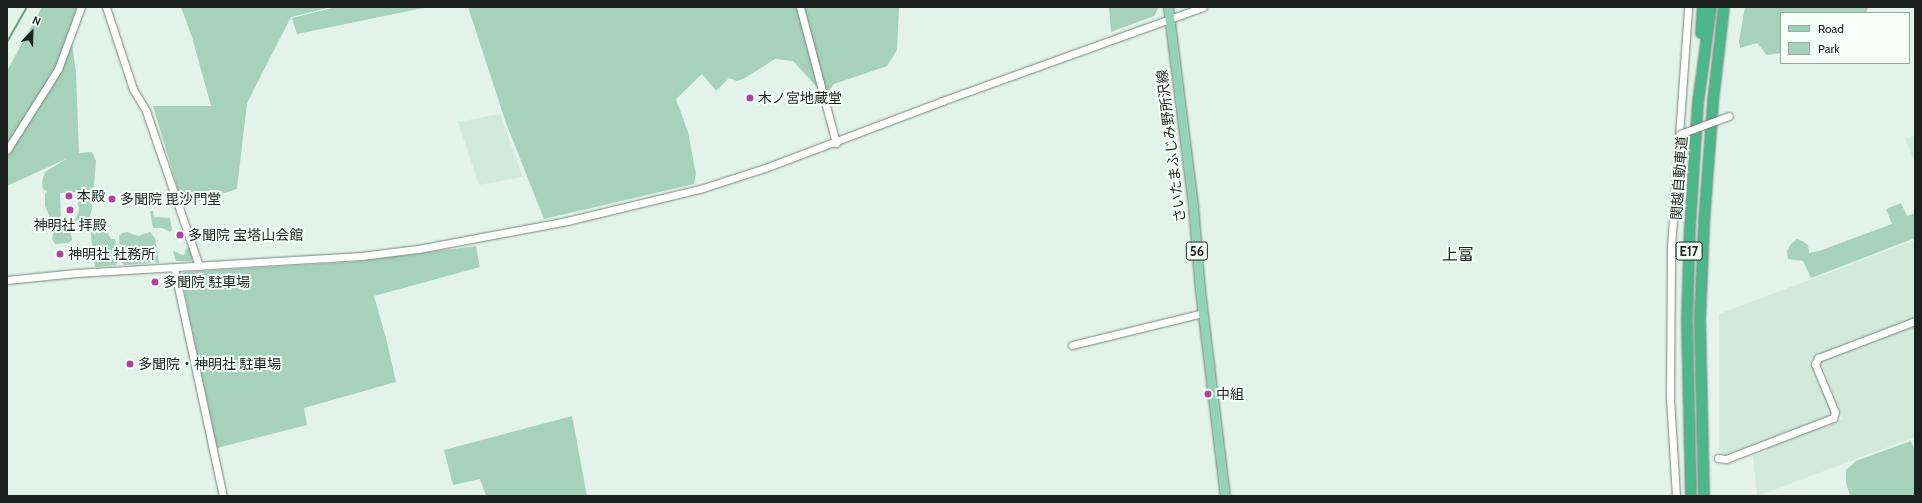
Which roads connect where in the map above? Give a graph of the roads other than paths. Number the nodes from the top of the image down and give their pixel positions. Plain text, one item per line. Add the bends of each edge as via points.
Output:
1 (81, 7) edge
2 (106, 7) edge
3 (800, 7) edge
4 (1168, 7) edge
5 (1203, 7) edge
6 (1688, 7) edge
7 (1703, 7) edge
8 (1711, 7) edge
9 (1724, 7) edge
10 (1169, 20) junction
11 (1698, 103) junction
12 (1729, 116) dead end
13 (1680, 134) junction
14 (836, 143) junction
15 (7, 150) edge
16 (199, 266) junction
17 (174, 268) junction
18 (7, 280) edge
19 (1203, 313) junction
20 (1915, 321) edge
21 (1072, 345) dead end
22 (1718, 458) dead end
23 (223, 496) edge
24 (1225, 496) edge
25 (1676, 496) edge
26 (1691, 496) edge
27 (1704, 496) edge

1 - 15 street via 58,69
2 - 16 street via 121,57 133,89 146,111
3 - 14 street
4 - 10 main road, さいたまふじみ野所沢線 / 56
5 - 10 street
6 - 13 street
7 - 11 highway
8 - 11 highway, 関越自動車道 / E17
9 - 27 highway, 関越自動車道 / E17 via 1713,102 1703,246 1700,328
10 - 14 street via 950,98
10 - 19 main road, さいたまふじみ野所沢線 / 56 via 1191,190
11 - 26 highway, 関越自動車道 / E17 via 1687,320
12 - 13 street, bridge
13 - 25 street via 1671,247
14 - 16 street via 704,188 516,232 376,254
16 - 17 street
17 - 18 street via 76,273
17 - 23 street
19 - 21 street
19 - 24 main road, さいたまふじみ野所沢線 / 56
20 - 22 street via 1818,358 1815,364 1834,412 1833,418 1726,459

